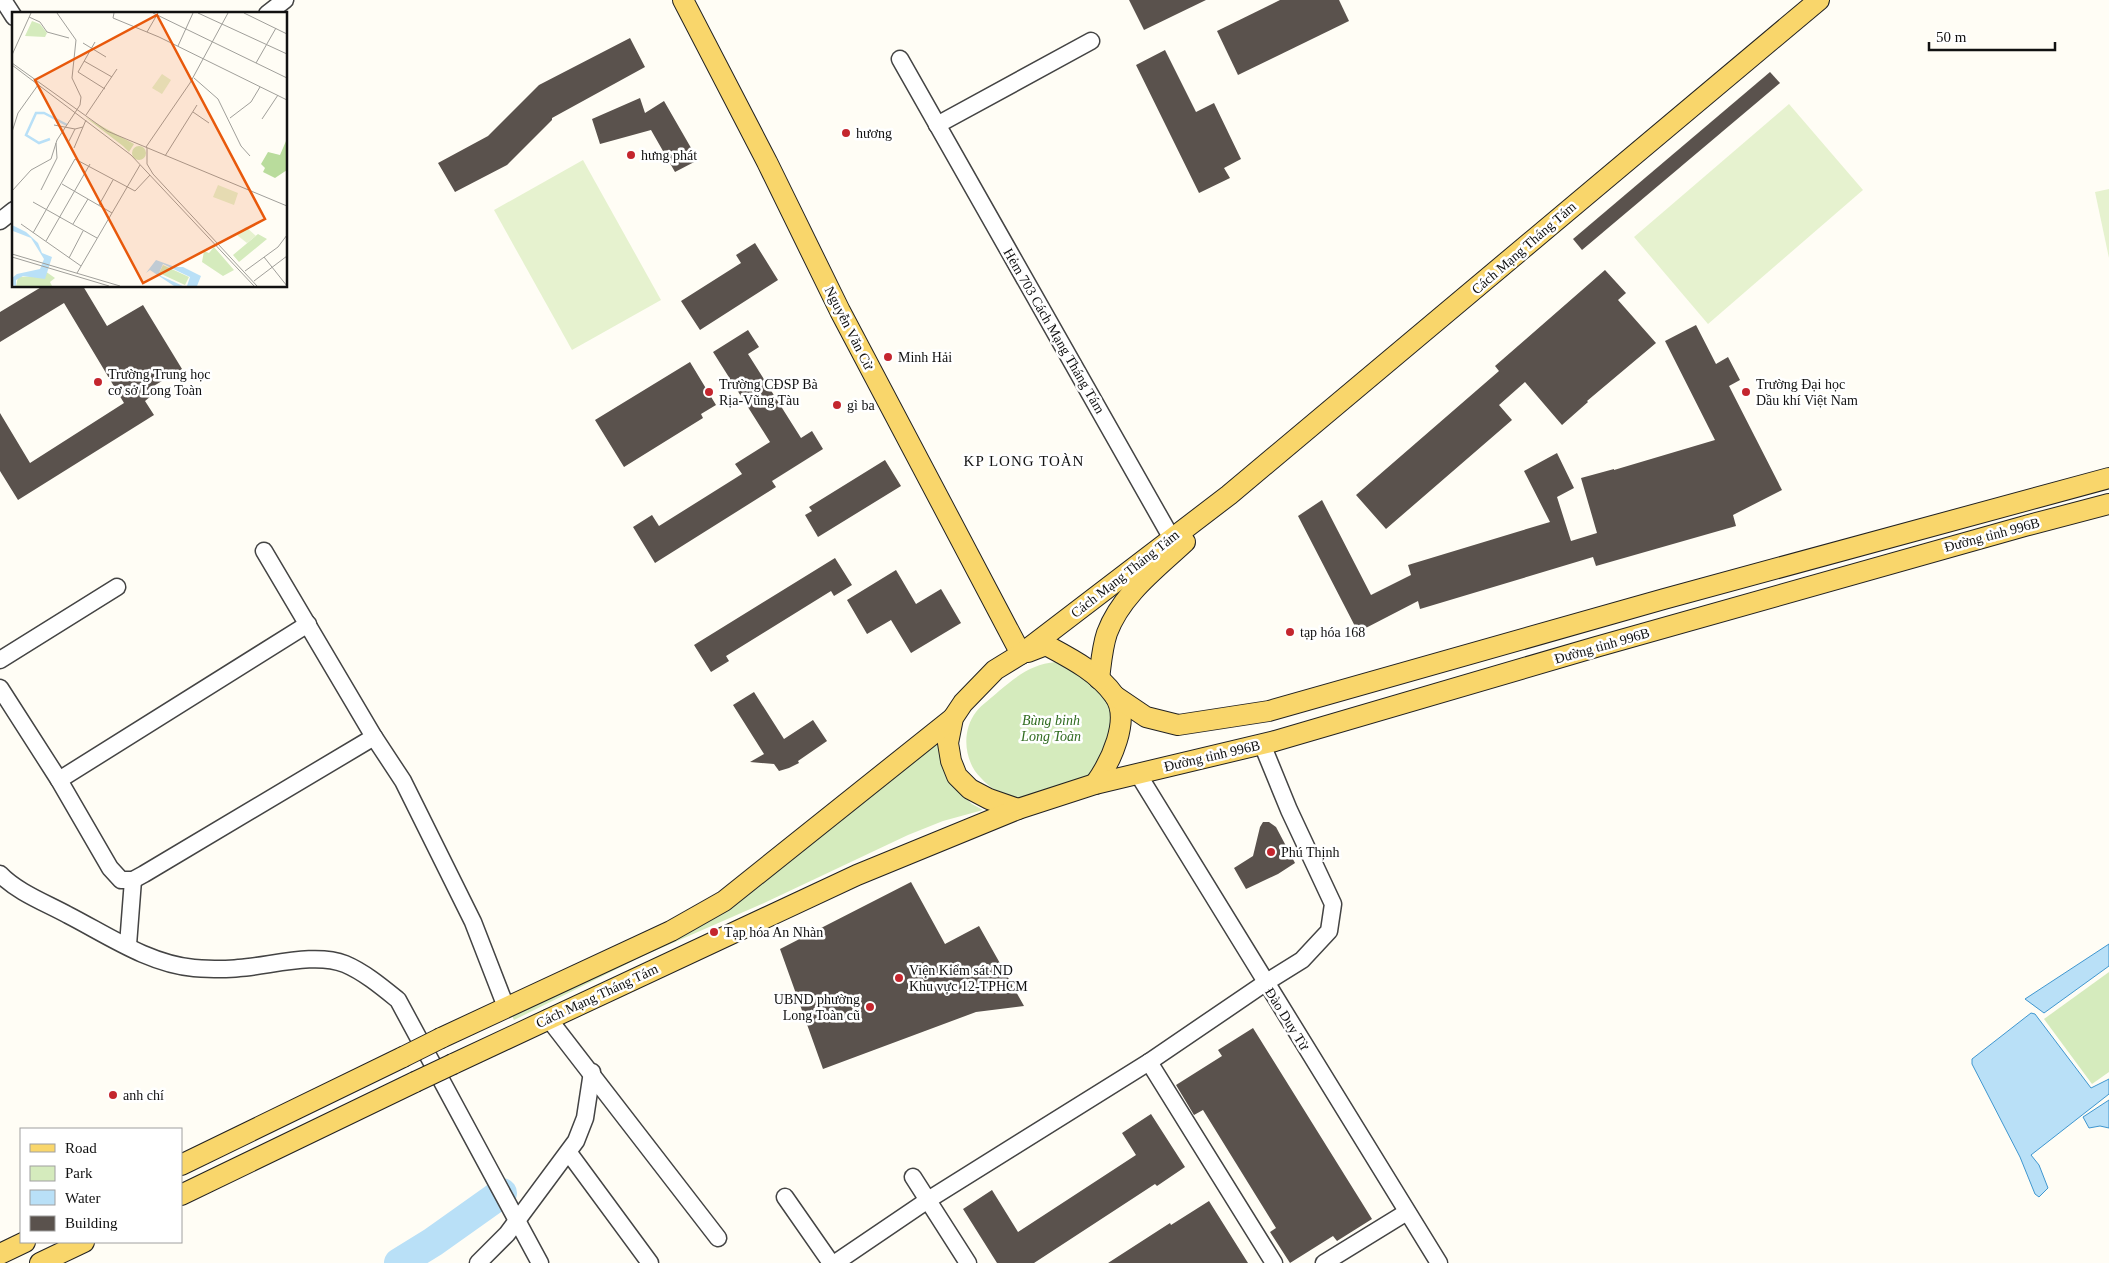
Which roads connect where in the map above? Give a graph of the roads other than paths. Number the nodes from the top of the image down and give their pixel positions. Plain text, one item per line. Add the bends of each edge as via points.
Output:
1 (3, 0) edge
2 (285, 0) edge
3 (682, 0) edge
4 (1818, 0) edge
5 (270, 12) edge
6 (12, 14) edge
7 (1091, 41) dead end
8 (900, 59) dead end
9 (937, 125) junction
10 (12, 212) edge
11 (0, 221) edge
12 (2109, 478) edge
13 (1229, 495) junction
14 (2022, 501) junction
15 (2109, 504) edge
16 (2025, 526) junction
17 (1171, 537) junction
18 (264, 551) dead end
19 (117, 587) dead end
20 (308, 624) junction
21 (1021, 654) junction
22 (0, 660) edge
23 (1099, 679) junction
24 (0, 688) edge
25 (1115, 696) junction
26 (1269, 712) junction
27 (953, 718) junction
28 (374, 737) junction
29 (1269, 742) junction
30 (1138, 774) junction
31 (59, 780) junction
32 (1095, 784) junction
33 (1018, 809) junction
34 (0, 874) edge
35 (133, 880) junction
36 (128, 945) junction
37 (1265, 983) junction
38 (506, 1007) junction
39 (548, 1018) junction
40 (1148, 1062) junction
41 (592, 1072) junction
42 (568, 1153) junction
43 (182, 1166) edge
44 (913, 1177) dead end
45 (182, 1195) edge
46 (785, 1197) dead end
47 (928, 1200) junction
48 (1407, 1212) junction
49 (518, 1220) junction
50 (718, 1238) dead end
51 (23, 1243) edge
52 (82, 1243) edge
53 (0, 1254) edge
54 (50, 1261) edge
55 (478, 1263) edge
56 (540, 1263) edge
57 (650, 1263) edge
58 (831, 1263) edge
59 (836, 1263) edge
60 (968, 1263) edge
61 (1274, 1263) edge
62 (1324, 1263) edge
63 (1439, 1263) edge

1 - 6 street
2 - 5 street
3 - 21 main road, Nguyễn Văn Cừ via 767,162 840,312
4 - 13 main road, Cách Mạng Tháng Tám
7 - 9 street
8 - 9 street, Hẻm 703 Cách Mạng Tháng Tám
9 - 17 street, Hẻm 703 Cách Mạng Tháng Tám
10 - 11 street
12 - 14 main road, Đường tỉnh 996B
13 - 17 main road, Cách Mạng Tháng Tám
13 - 23 main road, Cách Mạng Tháng Tám via 1134,589 1117,611 1107,634
14 - 16 main road
14 - 26 main road, Đường tỉnh 996B
15 - 16 main road, Đường tỉnh 996B
16 - 29 main road, Đường tỉnh 996B
17 - 21 main road, Cách Mạng Tháng Tám
18 - 20 street
19 - 22 street
20 - 28 street
20 - 31 street
21 - 23 main road via 1046,645 1085,667
21 - 27 main road via 994,670
23 - 25 main road
24 - 31 street
25 - 26 main road, Đường tỉnh 996B via 1146,717 1178,725
25 - 32 main road via 1120,710 1120,726 1115,748
26 - 29 main road
27 - 33 main road via 948,743 957,776 970,789
27 - 38 main road, Cách Mạng Tháng Tám via 724,901 671,931
28 - 35 street
28 - 38 street via 403,781 440,852 473,922
29 - 30 main road, Đường tỉnh 996B
29 - 37 street via 1289,810 1333,904 1329,931 1302,960
30 - 32 main road, Đường tỉnh 996B
30 - 37 street, Đào Duy Từ
31 - 35 street via 110,868 121,880
32 - 33 main road
33 - 39 main road, Cách Mạng Tháng Tám via 857,875
34 - 36 street via 33,896
35 - 36 street
36 - 49 street via 169,963 192,968 238,969 318,960 345,964 368,978 398,1000
37 - 40 street
37 - 48 street, Đào Duy Từ
38 - 43 main road, Cách Mạng Tháng Tám, bridge
39 - 41 street
39 - 45 main road, Cách Mạng Tháng Tám, bridge
40 - 47 street
40 - 61 street
41 - 42 street via 584,1123
41 - 50 street
42 - 49 street
42 - 57 street
44 - 47 street
46 - 58 street
47 - 59 street
47 - 60 street
48 - 62 street
48 - 63 street, Đào Duy Từ
49 - 55 street
49 - 56 street
51 - 53 main road
52 - 54 main road

